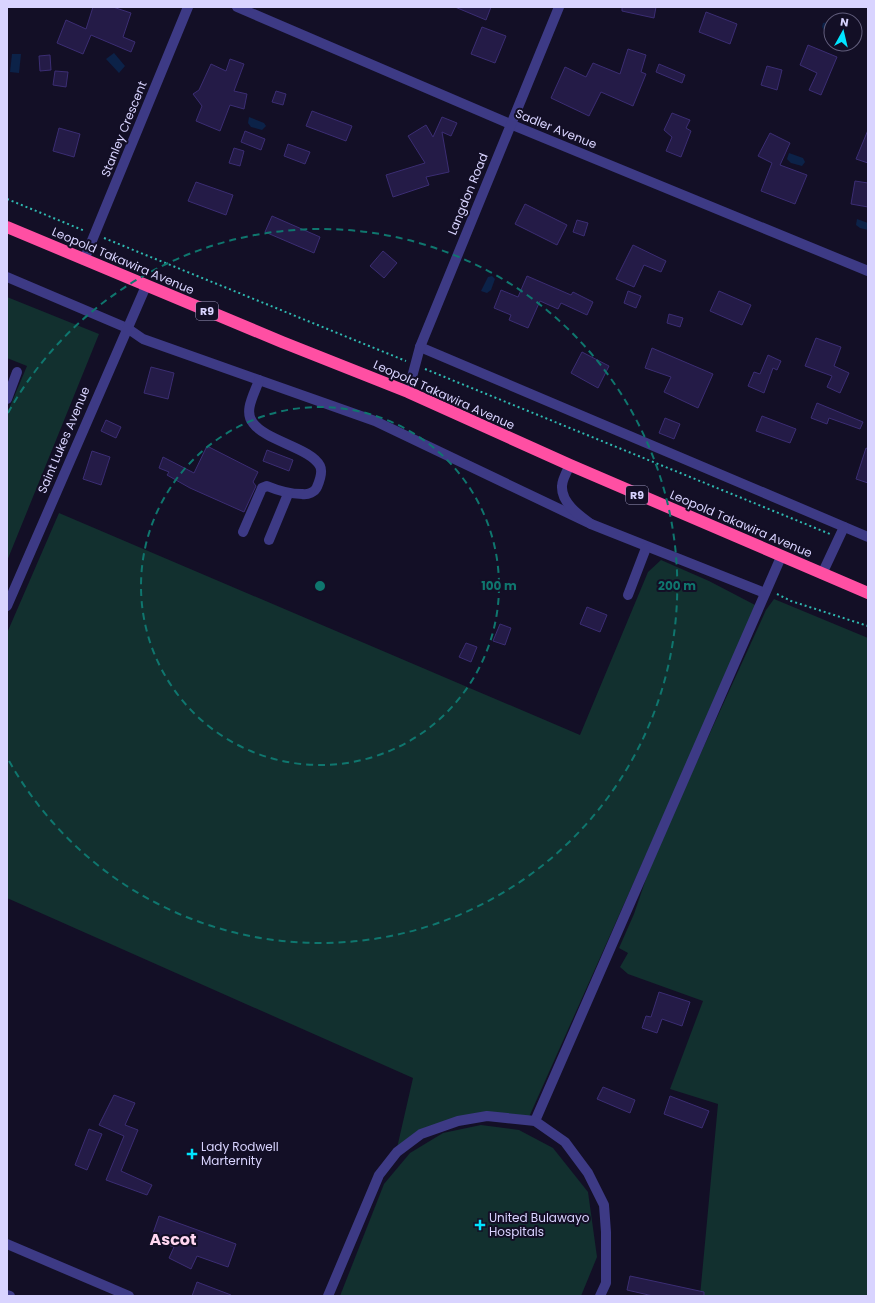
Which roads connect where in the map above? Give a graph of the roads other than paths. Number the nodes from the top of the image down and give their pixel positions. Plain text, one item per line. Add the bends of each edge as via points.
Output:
1 (188, 7) edge
2 (237, 7) edge
3 (559, 7) edge
4 (510, 124) junction
5 (7, 227) edge
6 (84, 260) junction
7 (868, 271) edge
8 (7, 277) edge
9 (146, 286) junction
10 (127, 328) junction
11 (420, 347) junction
12 (17, 372) dead end
13 (259, 380) junction
14 (408, 392) junction
15 (7, 399) edge
16 (570, 466) junction
17 (288, 494) junction
18 (591, 524) junction
19 (844, 527) junction
20 (244, 532) dead end
21 (868, 537) edge
22 (269, 540) dead end
23 (646, 548) junction
24 (781, 557) junction
25 (822, 574) junction
26 (766, 591) junction
27 (868, 593) edge
28 (628, 595) dead end
29 (7, 606) edge
30 (536, 1121) junction
31 (7, 1244) edge
32 (7, 1295) edge
33 (10, 1296) edge
34 (129, 1296) edge
35 (328, 1296) edge
36 (600, 1296) edge

1 - 6 street, Stanley Crescent
2 - 4 street, Sadler Avenue
3 - 4 street, Langdon Road
4 - 7 street, Sadler Avenue
4 - 11 street, Langdon Road
5 - 6 highway, Leopold Takawira Avenue / R9
6 - 9 highway, Leopold Takawira Avenue / R9
8 - 10 street
9 - 10 street, Saint Lukes Avenue
9 - 14 highway, Leopold Takawira Avenue / R9
10 - 13 street via 143,340
10 - 29 street, Saint Lukes Avenue
11 - 14 street, Langdon Road
11 - 19 street
12 - 15 street
13 - 17 street via 248,414 253,423 262,433 313,458 320,466 321,476 316,489 308,495
13 - 18 street via 375,421
14 - 16 highway, Leopold Takawira Avenue / R9
16 - 18 street via 562,486 564,497 576,513
16 - 24 highway, Leopold Takawira Avenue / R9
17 - 20 street via 267,486 262,488
17 - 22 street
18 - 23 street
19 - 21 street
19 - 25 street
23 - 26 street
23 - 28 street
24 - 25 highway, Leopold Takawira Avenue / R9
24 - 26 street
25 - 27 highway, Leopold Takawira Avenue / R9
26 - 30 street
30 - 35 street via 488,1116 458,1121 421,1134 397,1152 378,1176
30 - 36 street via 564,1142 588,1173 604,1205 606,1283
31 - 34 street
32 - 33 street

